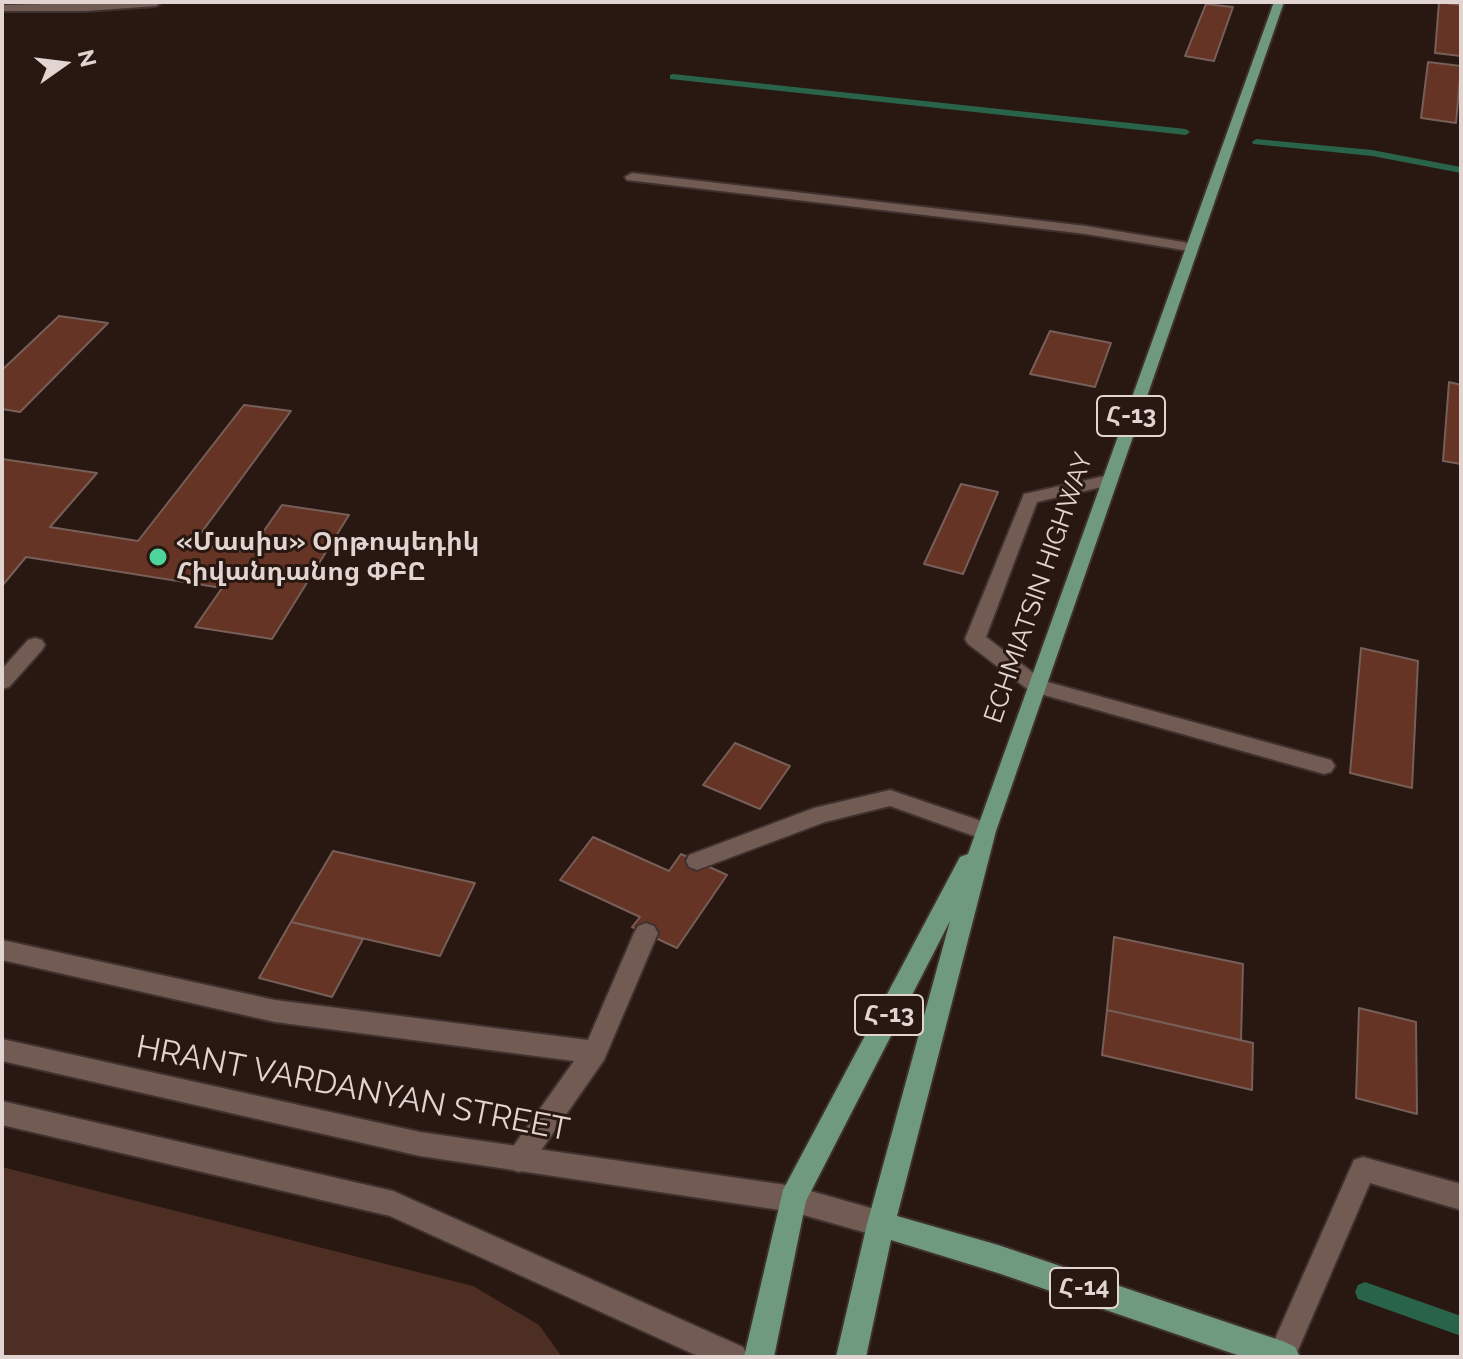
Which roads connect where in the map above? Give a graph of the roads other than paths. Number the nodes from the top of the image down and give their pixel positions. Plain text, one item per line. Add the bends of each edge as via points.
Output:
1 (1279, 2) edge
2 (156, 3) edge
3 (2, 8) edge
4 (632, 177) dead end
5 (1189, 247) junction
6 (1109, 480) junction
7 (35, 645) dead end
8 (2, 682) edge
9 (1037, 686) junction
10 (1324, 766) dead end
11 (985, 831) junction
12 (697, 861) dead end
13 (646, 933) dead end
14 (2, 950) edge
15 (2, 1050) edge
16 (595, 1052) junction
17 (2, 1113) edge
18 (519, 1160) junction
19 (1461, 1197) edge
20 (793, 1199) junction
21 (881, 1224) junction
22 (1283, 1356) edge
23 (733, 1357) edge
24 (759, 1357) edge
25 (851, 1357) edge

1 - 5 main road, ECHMIATSIN HIGHWAY / Հ-13
2 - 3 main road
4 - 5 main road via 1086,230
5 - 6 main road, ECHMIATSIN HIGHWAY / Հ-13
6 - 9 main road, ECHMIATSIN HIGHWAY / Հ-13
6 - 9 main road via 1030,498 975,639
7 - 8 main road
9 - 10 main road
9 - 11 main road, ECHMIATSIN HIGHWAY / Հ-13
11 - 12 main road via 890,798 822,814
11 - 20 main road, ECHMIATSIN HIGHWAY / Հ-13
11 - 21 main road, ECHMIATSIN HIGHWAY / Հ-13
13 - 16 main road
14 - 16 main road via 275,1011
15 - 18 main road, HRANT VARDANYAN STREET via 420,1144
16 - 18 main road
17 - 23 main road via 393,1204
18 - 20 main road, HRANT VARDANYAN STREET
19 - 22 main road via 1363,1169
20 - 21 main road, HRANT VARDANYAN STREET
20 - 24 main road, ECHMIATSIN HIGHWAY / Հ-13
21 - 22 main road, Հ-14
21 - 25 main road, ECHMIATSIN HIGHWAY / Հ-13

